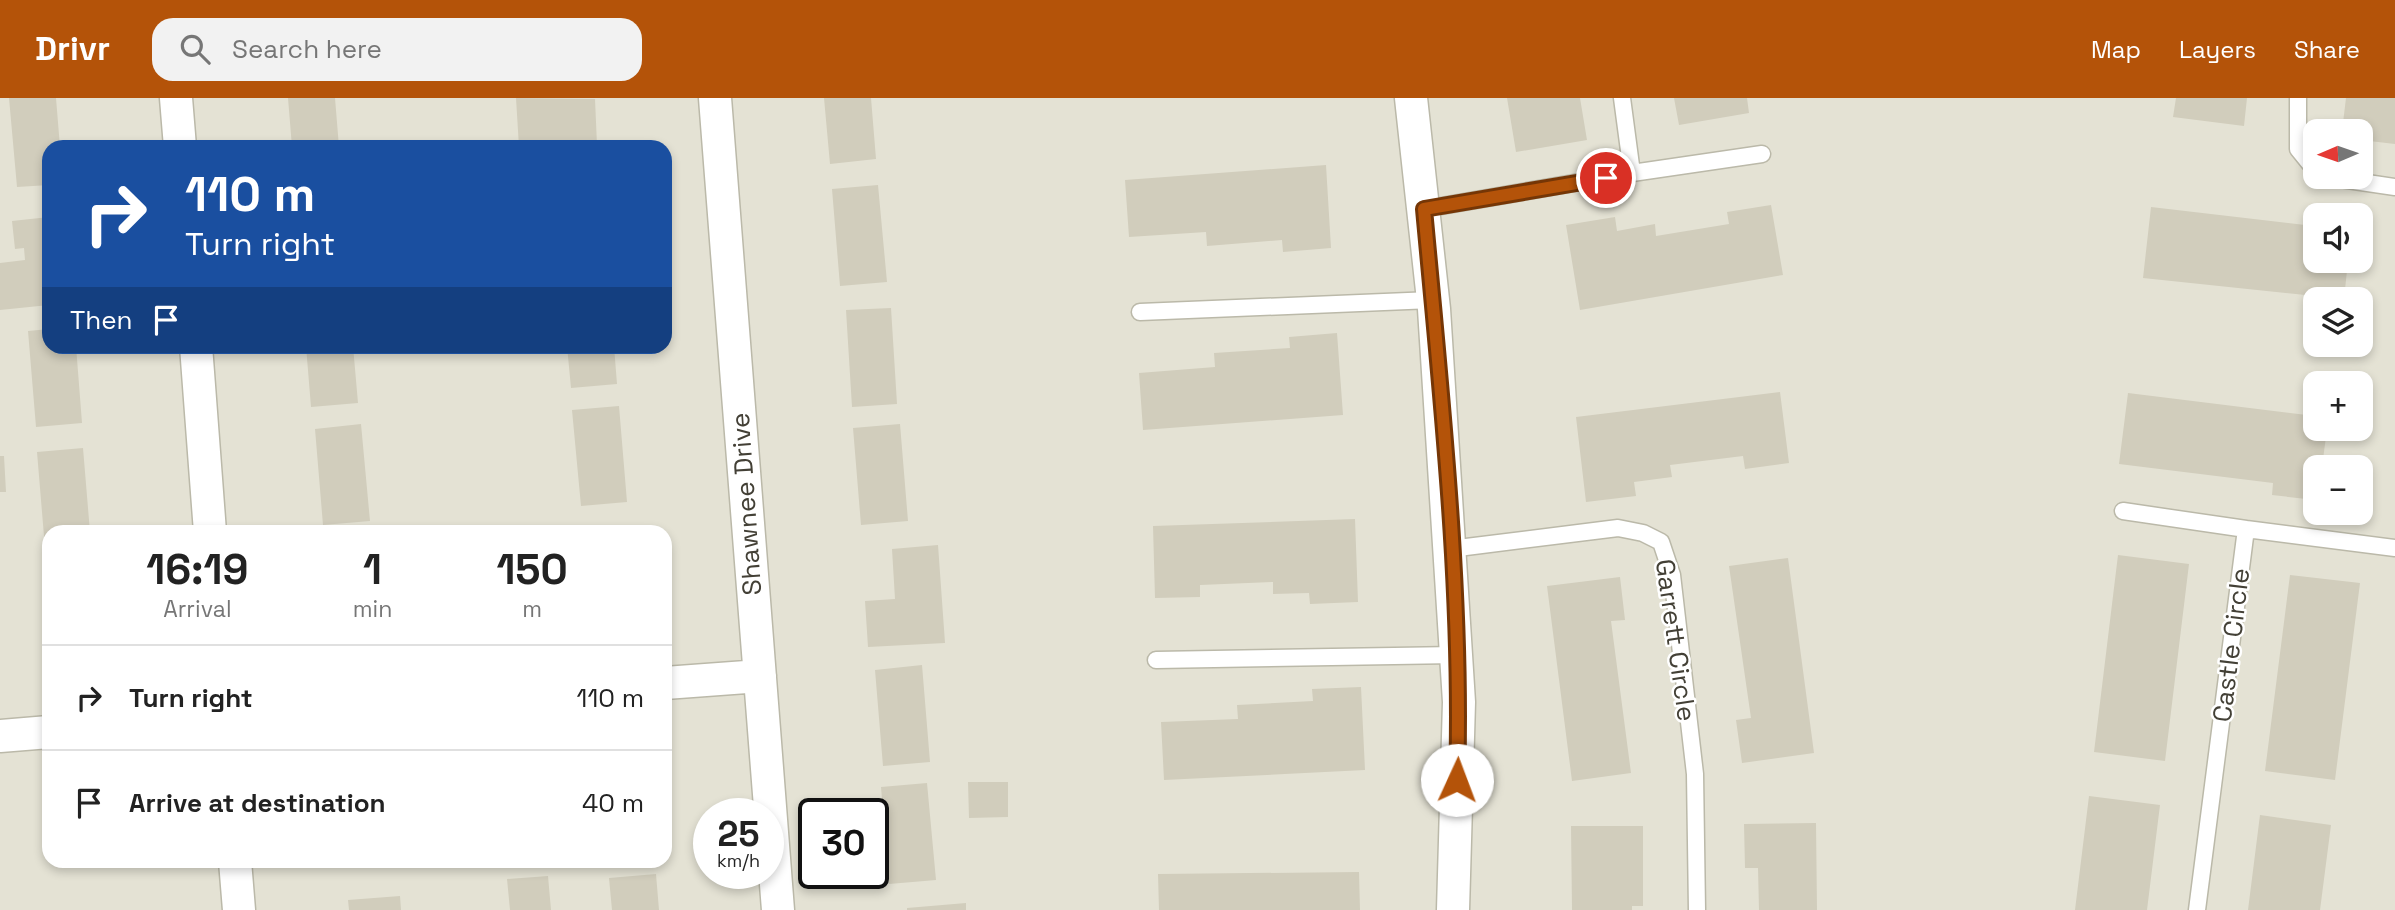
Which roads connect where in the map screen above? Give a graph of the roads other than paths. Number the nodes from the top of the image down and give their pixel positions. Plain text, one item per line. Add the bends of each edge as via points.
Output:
1 (176, 98) edge
2 (715, 98) edge
3 (1411, 98) edge
4 (1622, 98) edge
5 (2298, 98) edge
6 (179, 140) edge
7 (1762, 154) dead end
8 (2303, 155) edge
9 (1632, 173) junction
10 (2373, 184) edge
11 (2395, 187) edge
12 (1424, 209) junction
13 (1432, 300) junction
14 (1140, 312) dead end
15 (197, 354) edge
16 (2123, 511) dead end
17 (209, 525) edge
18 (2246, 529) junction
19 (2395, 548) edge
20 (1450, 549) junction
21 (1456, 655) junction
22 (1156, 660) dead end
23 (760, 676) junction
24 (672, 682) edge
25 (42, 733) edge
26 (0, 736) edge
27 (236, 868) edge
28 (239, 910) edge
29 (778, 910) edge
30 (1452, 910) edge
31 (1697, 910) edge
32 (2197, 910) edge

1 - 6 street
2 - 23 street, Shawnee Drive
3 - 12 street
4 - 9 lane
5 - 8 lane via 2298,149
7 - 9 lane
9 - 12 lane
10 - 11 lane
12 - 13 street
13 - 14 lane
13 - 20 street
15 - 17 street
16 - 18 lane
18 - 19 lane, Castle Circle
18 - 32 lane, Castle Circle
20 - 21 street
20 - 31 lane, Garrett Circle via 1618,528 1661,542 1672,575 1695,774
21 - 22 lane
21 - 30 street via 1459,702
23 - 24 street
23 - 29 street, Shawnee Drive
25 - 26 street
27 - 28 street

